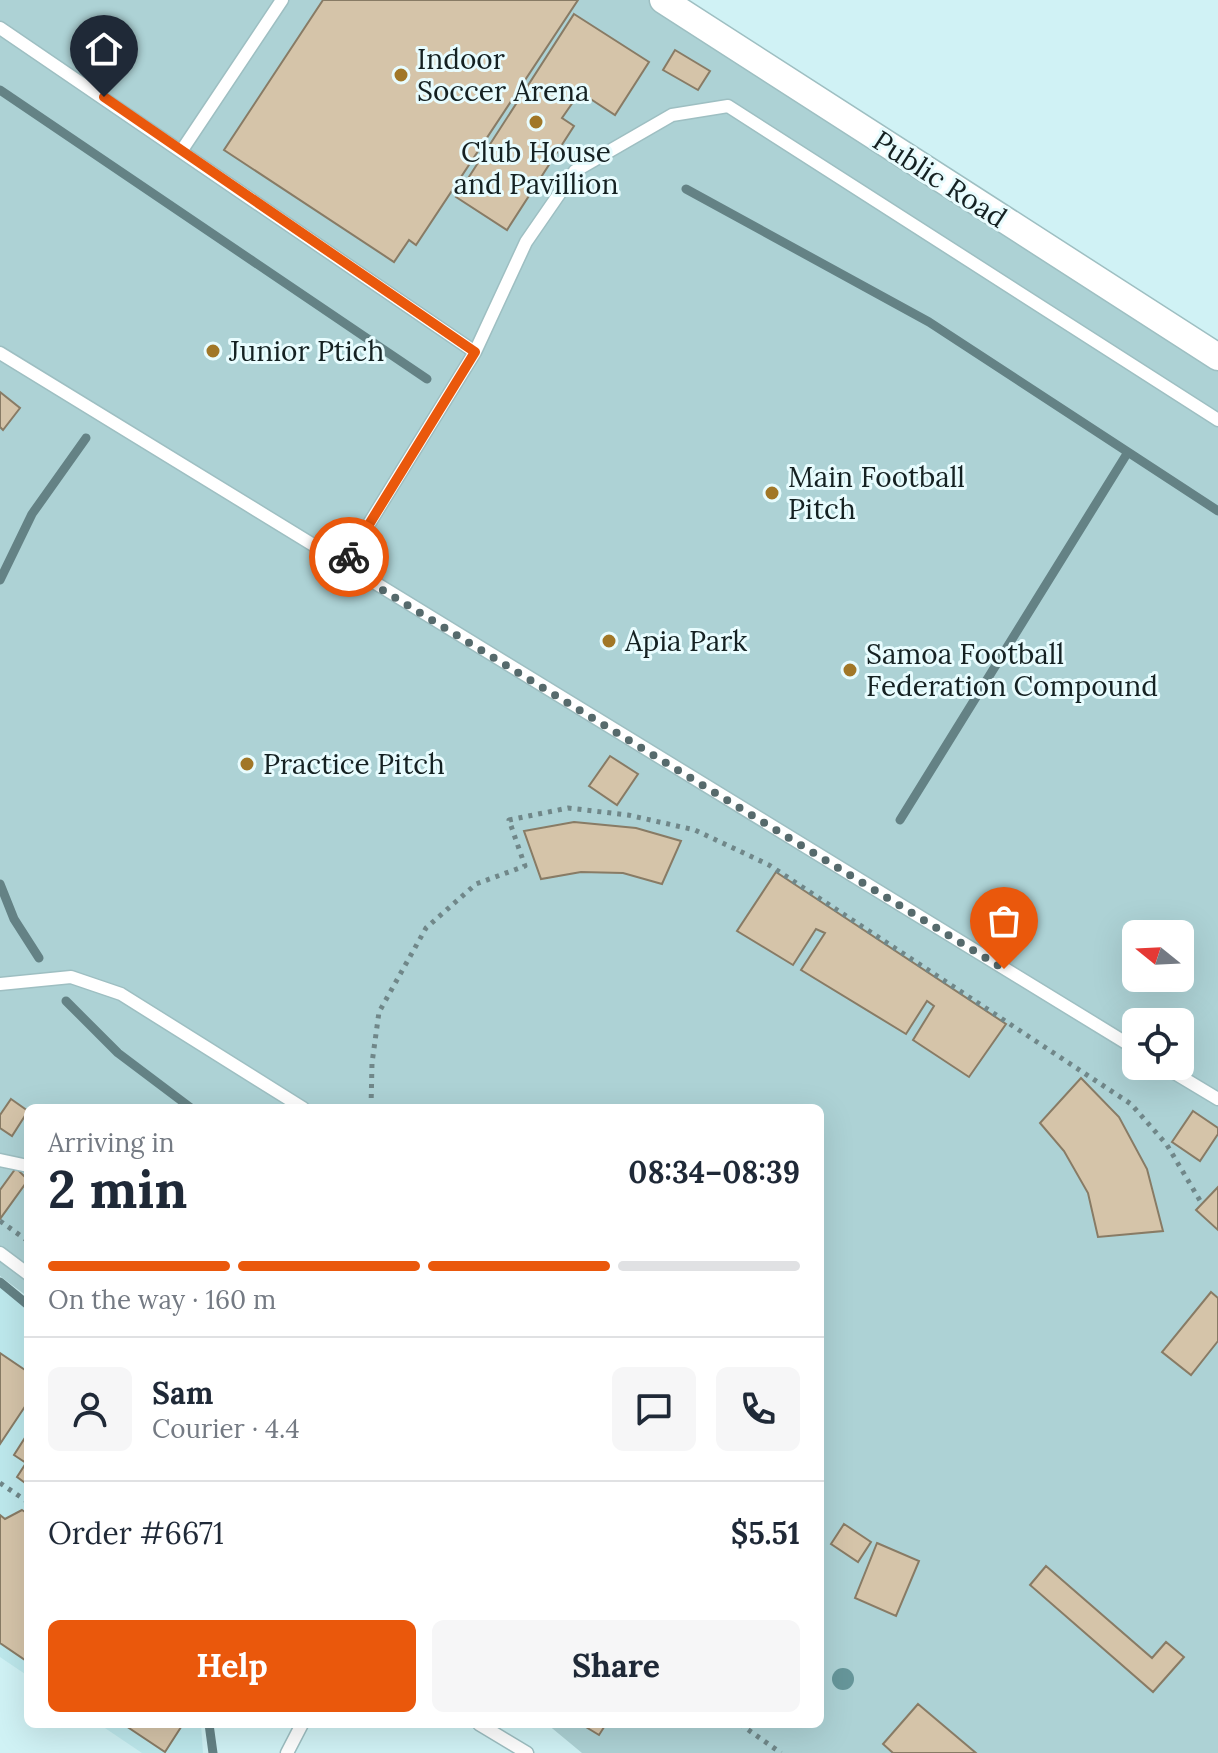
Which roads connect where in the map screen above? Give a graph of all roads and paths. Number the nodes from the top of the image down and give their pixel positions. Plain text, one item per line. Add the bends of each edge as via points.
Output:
1 (282, 0) edge
2 (663, 0) edge
3 (0, 28) edge
4 (182, 150) junction
5 (475, 352) junction
6 (0, 353) edge
7 (1218, 357) edge
8 (1218, 420) edge
9 (343, 566) junction
10 (0, 984) edge
11 (1122, 1040) edge
12 (1186, 1080) edge
13 (1218, 1099) edge
14 (297, 1104) edge
15 (371, 1104) edge
16 (0, 1160) edge
17 (24, 1165) edge
18 (1202, 1204) dead end
19 (0, 1221) edge
20 (24, 1238) edge
21 (0, 1253) edge
22 (24, 1271) edge
23 (0, 1483) edge
24 (24, 1499) edge
25 (300, 1728) edge
26 (486, 1728) edge
27 (746, 1728) edge
28 (287, 1753) edge
29 (527, 1753) edge
30 (781, 1753) edge

1 - 4 lane
2 - 7 street, Public Road
3 - 4 lane
4 - 5 lane
5 - 8 lane via 526,242 575,171 672,115 728,106
5 - 9 lane
6 - 9 lane
9 - 11 lane
10 - 14 lane via 71,977 121,994
12 - 13 lane
15 - 18 path via 379,1012 426,928 476,884 525,866 509,820 568,808 628,815 695,830 769,865 1131,1104 1167,1145
16 - 17 lane
19 - 20 path
21 - 22 lane
23 - 24 path
25 - 28 lane
26 - 29 lane
27 - 30 path

